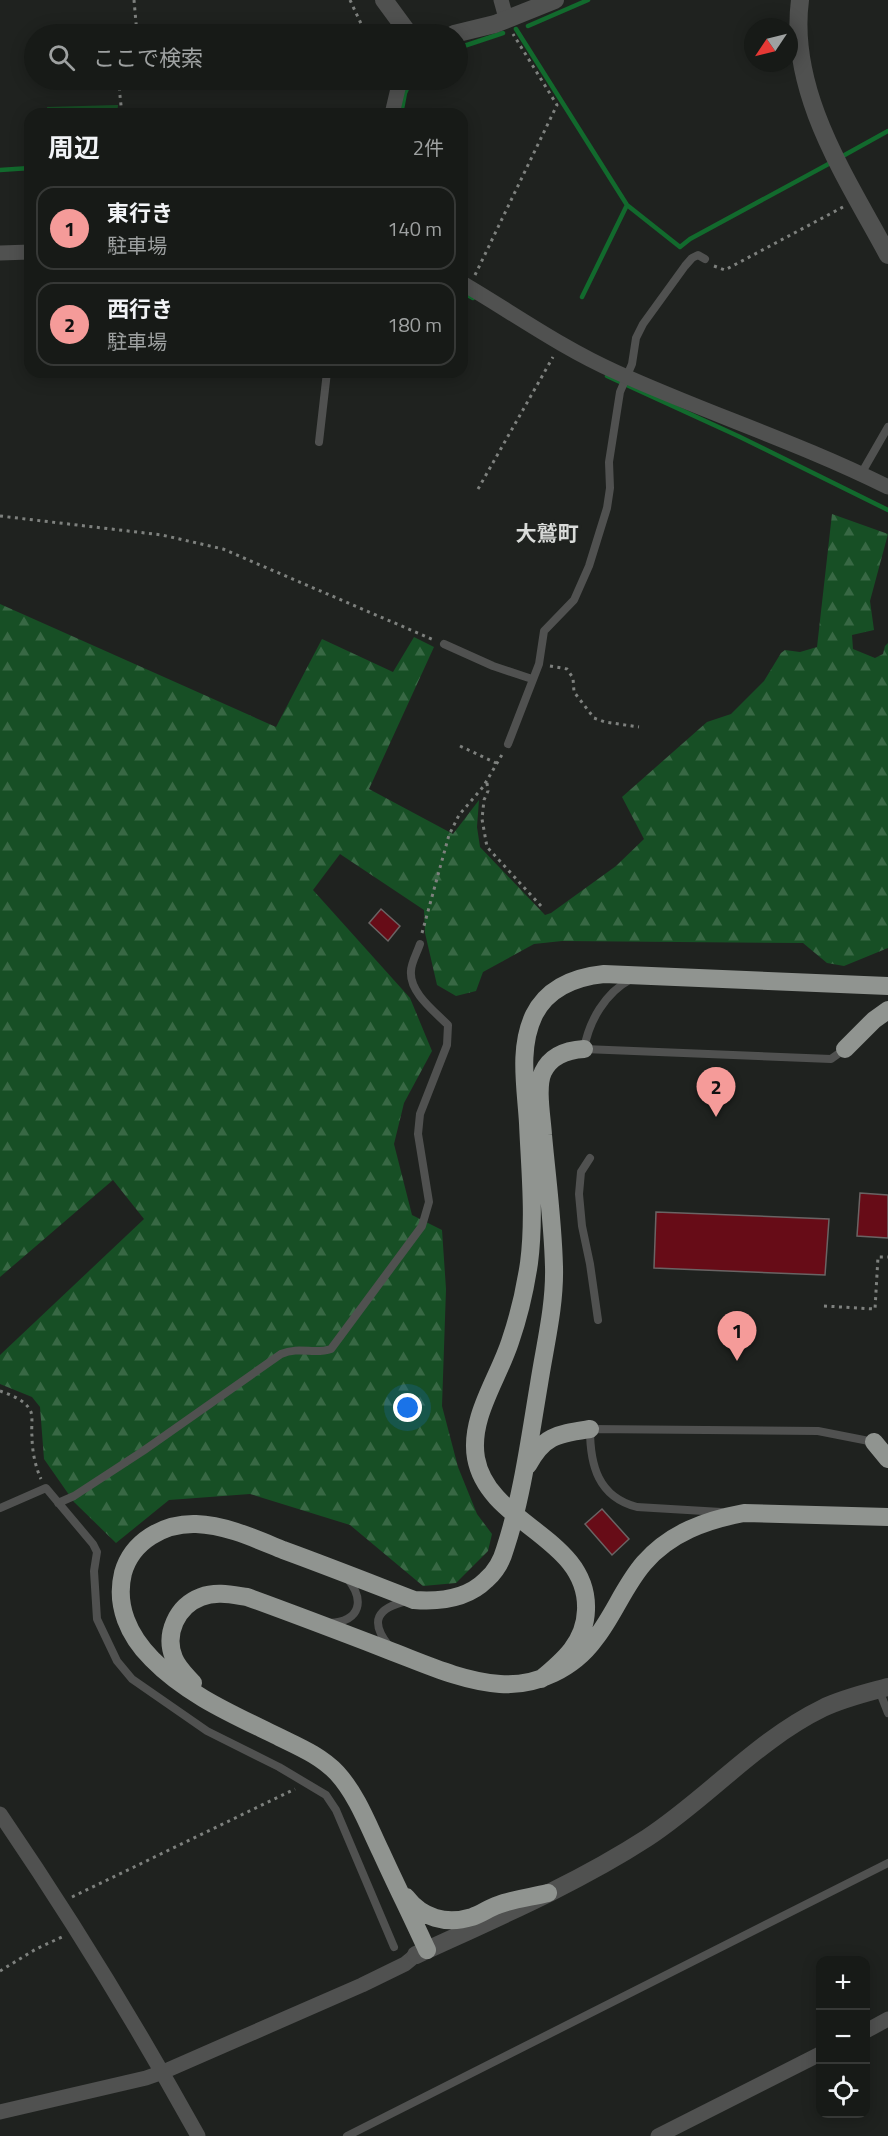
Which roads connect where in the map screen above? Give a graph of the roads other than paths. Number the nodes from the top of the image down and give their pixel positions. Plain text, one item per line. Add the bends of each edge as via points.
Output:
1 (384, 0) edge
2 (501, 0) edge
3 (555, 0) edge
4 (800, 0) edge
5 (506, 18) junction
6 (402, 24) edge
7 (468, 31) edge
8 (398, 90) edge
9 (393, 108) edge
10 (24, 252) edge
11 (0, 253) edge
12 (888, 255) edge
13 (705, 259) road end
14 (468, 286) edge
15 (626, 376) junction
16 (326, 378) edge
17 (888, 427) edge
18 (319, 442) dead end
19 (861, 474) junction
20 (888, 488) edge
21 (444, 644) road end
22 (532, 679) junction
23 (508, 744) road end
24 (420, 944) road end
25 (637, 976) junction
26 (888, 986) edge
27 (888, 1010) edge
28 (584, 1049) junction
29 (845, 1049) joint
30 (590, 1158) dead end
31 (598, 1320) dead end
32 (590, 1429) junction
33 (874, 1442) joint
34 (888, 1459) edge
35 (523, 1475) junction
36 (58, 1503) junction
37 (0, 1508) edge
38 (744, 1514) junction
39 (888, 1517) edge
40 (342, 1572) junction
41 (414, 1600) junction
42 (320, 1623) junction
43 (393, 1652) junction
44 (541, 1679) junction
45 (883, 1688) edge
46 (213, 1704) junction
47 (888, 1713) edge
48 (3, 1824) edge
49 (888, 1863) edge
50 (395, 1883) junction
51 (548, 1893) junction
52 (394, 1947) dead end
53 (422, 1953) junction
54 (888, 2019) edge
55 (870, 2029) edge
56 (816, 2056) edge
57 (163, 2072) junction
58 (0, 2112) edge
59 (198, 2136) edge
60 (347, 2136) edge
61 (658, 2136) edge

1 - 6 street
2 - 5 street
3 - 5 street
4 - 12 street via 797,22 805,79 821,127
5 - 7 street
8 - 9 street
10 - 11 street
13 - 15 lane via 698,255 692,258 643,324
14 - 15 street
15 - 19 street
15 - 22 lane via 609,462 607,508 590,566 574,600 544,631 540,664
16 - 18 lane
17 - 19 lane
19 - 20 street
21 - 22 lane
22 - 23 lane
24 - 36 lane via 410,970 411,984 448,1025 447,1045 420,1113 418,1134 429,1202 422,1226 331,1349 320,1353 293,1349 281,1354 143,1451
25 - 26 highway
25 - 28 lane via 609,996 587,1030
25 - 44 highway via 585,976 555,989 534,1016 525,1047 532,1191 529,1260 518,1317 478,1423 475,1443 481,1475 490,1491 564,1555 583,1585 586,1619 581,1635 572,1652
27 - 29 highway
28 - 29 lane via 831,1059
28 - 35 highway via 560,1054 542,1073 540,1099 552,1233 553,1300
30 - 31 lane via 581,1172 579,1194
32 - 33 lane via 819,1431
32 - 35 highway via 561,1433 547,1440 536,1450
32 - 38 lane via 594,1469 612,1496 624,1503
33 - 34 highway
35 - 41 highway via 505,1551 488,1579 476,1589 450,1599
36 - 37 lane via 46,1488
36 - 52 lane via 97,1552 97,1619 117,1660 132,1679 207,1731 326,1795 336,1810
38 - 39 highway
38 - 44 highway via 702,1524 655,1552 634,1576 587,1649
40 - 41 highway
40 - 42 lane via 353,1585 359,1604 347,1619
40 - 46 highway via 242,1534 198,1524 168,1527 141,1544 132,1554 121,1582 123,1615 140,1645 165,1671
41 - 43 lane via 393,1604 378,1616 377,1627
42 - 43 highway
42 - 46 highway via 231,1594 201,1597 190,1604 174,1623 170,1646 180,1669
43 - 44 highway via 481,1682 503,1684
45 - 47 lane
45 - 51 street via 850,1697 792,1726 669,1823 610,1861
46 - 50 highway via 314,1754 337,1773 359,1805
48 - 57 street via 59,1903
49 - 60 lane
50 - 51 highway via 414,1907 443,1920 473,1917 499,1904
50 - 53 highway
51 - 53 street
53 - 57 street via 362,1985
54 - 55 street
56 - 61 street
57 - 58 street
57 - 59 street

